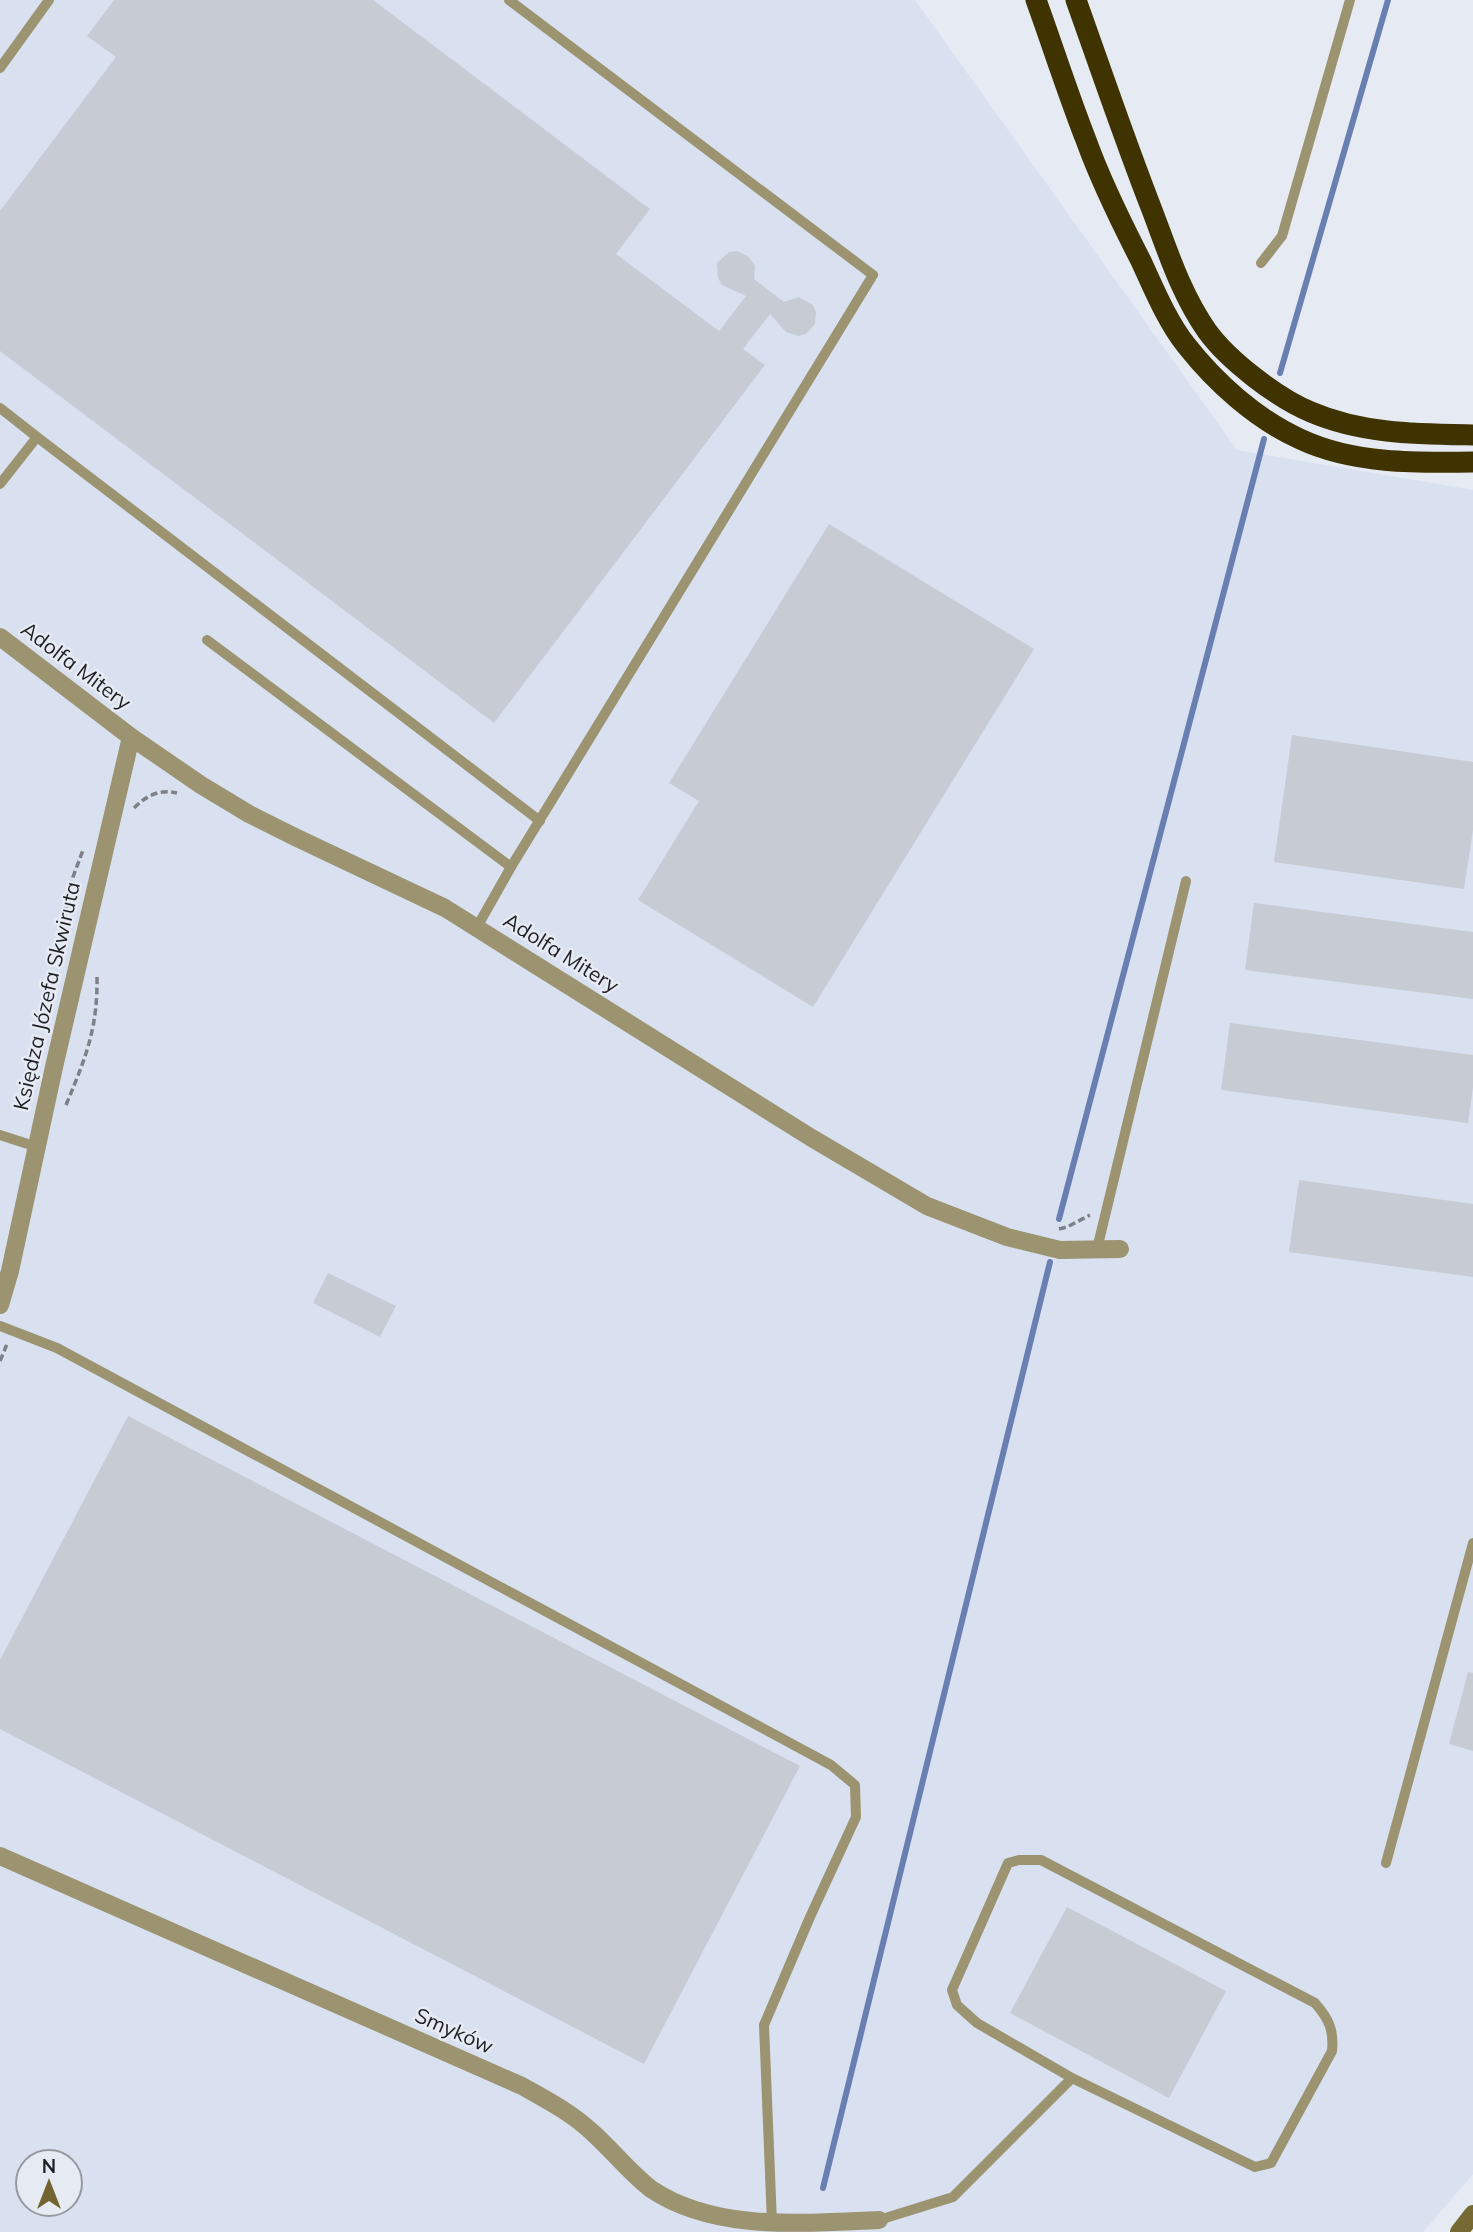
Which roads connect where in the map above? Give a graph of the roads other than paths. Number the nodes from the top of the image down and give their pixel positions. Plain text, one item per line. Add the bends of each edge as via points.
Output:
1 (49, 0) edge
2 (509, 0) edge
3 (1036, 0) edge
4 (1076, 0) edge
5 (1350, 0) edge
6 (0, 68) edge
7 (1261, 263) dead end
8 (0, 408) edge
9 (1473, 435) edge
10 (37, 437) junction
11 (1473, 462) edge
12 (0, 484) edge
13 (0, 636) edge
14 (207, 640) dead end
15 (131, 737) junction
16 (540, 821) junction
17 (511, 867) junction
18 (1186, 881) dead end
19 (477, 927) junction
20 (0, 1135) edge
21 (37, 1147) junction
22 (1097, 1249) junction
23 (1120, 1249) dead end
24 (0, 1305) edge
25 (0, 1326) edge
26 (1473, 1543) edge
27 (0, 1856) edge
28 (1386, 1863) dead end
29 (1072, 2078) junction
30 (1473, 2214) edge
31 (878, 2220) joint
32 (772, 2223) junction
33 (1459, 2232) edge

1 - 6 lane
2 - 16 lane via 873,275
3 - 11 highway via 1086,142 1122,223 1184,343 1213,376 1250,407 1301,439 1388,461
4 - 9 highway via 1182,288 1208,332 1275,393 1311,412 1354,426 1401,433
5 - 7 lane via 1282,236
8 - 10 lane
10 - 12 lane
10 - 16 lane
13 - 15 street, Adolfa Mitery
14 - 17 lane
15 - 19 street, Adolfa Mitery via 249,814
15 - 21 street, Księdza Józefa Skwiruta
16 - 17 lane
17 - 19 lane
18 - 22 lane
19 - 22 street, Adolfa Mitery via 927,1206 1007,1237 1060,1250
20 - 21 lane
21 - 24 street, Księdza Józefa Skwiruta
22 - 23 street, Adolfa Mitery
25 - 32 lane via 57,1348 831,1765 855,1784 856,1817 764,2025
26 - 28 lane
27 - 32 street, Smyków via 522,2086 572,2115 649,2188 679,2207 722,2221
29 - 29 lane via 1255,2167 1271,2163 1332,2051 1334,2036 1329,2020 1315,2003 1041,1860 1019,1860 1008,1863 952,1990 957,2005 976,2023
29 - 31 lane via 953,2197
30 - 33 main road
31 - 32 street, Smyków

